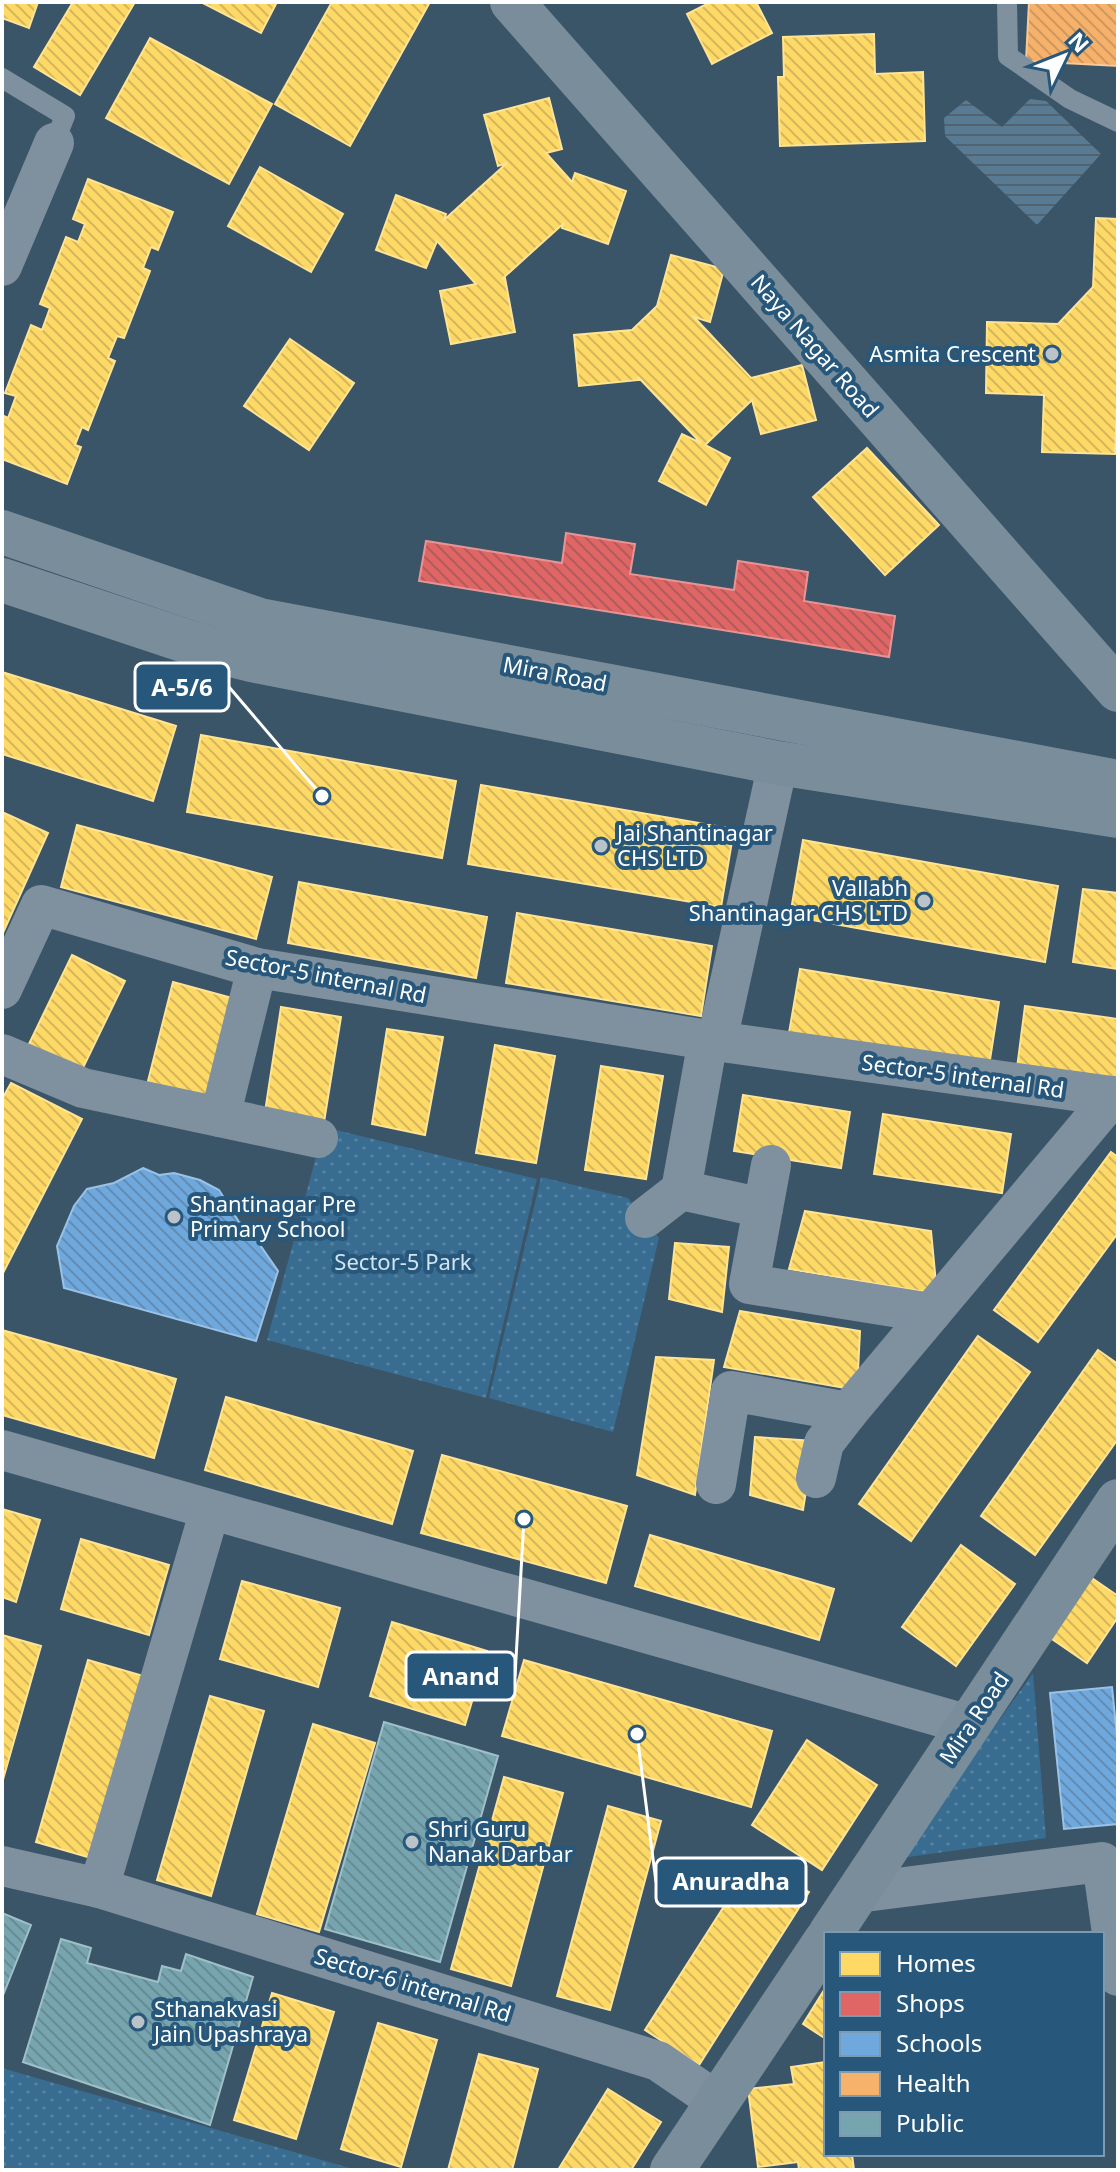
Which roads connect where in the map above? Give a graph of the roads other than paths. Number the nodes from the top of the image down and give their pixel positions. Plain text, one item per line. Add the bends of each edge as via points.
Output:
1 (512, 2) edge
2 (1007, 2) edge
3 (2, 78) edge
4 (1118, 122) edge
5 (54, 143) joint
6 (2, 266) edge
7 (2, 532) edge
8 (2, 580) edge
9 (1118, 690) edge
10 (778, 763) junction
11 (1118, 782) edge
12 (1118, 816) edge
13 (257, 968) junction
14 (2, 989) edge
15 (712, 1041) junction
16 (2, 1054) edge
17 (1115, 1097) edge
18 (220, 1117) junction
19 (318, 1138) dead end
20 (771, 1165) dead end
21 (681, 1190) junction
22 (763, 1208) junction
23 (645, 1218) dead end
24 (931, 1313) junction
25 (848, 1412) junction
26 (2, 1450) edge
27 (816, 1478) dead end
28 (716, 1484) dead end
29 (1118, 1501) edge
30 (210, 1510) junction
31 (1100, 1552) edge
32 (969, 1725) junction
33 (1110, 1862) edge
34 (2, 1866) edge
35 (99, 1888) junction
36 (857, 1893) junction
37 (831, 1932) edge
38 (824, 1943) edge
39 (1118, 1976) edge
40 (718, 2102) junction
41 (672, 2170) edge

1 - 9 main road, Naya Nagar Road
2 - 4 lane via 1008,56 1070,99
3 - 5 lane via 65,116
5 - 6 street
7 - 11 main road, Mira Road via 260,620
8 - 10 main road, Mira Road via 251,660
10 - 12 main road, Mira Road
10 - 15 street
13 - 14 street, Sector-5 internal Rd via 41,905
13 - 15 street, Sector-5 internal Rd
13 - 18 street
15 - 17 street, Sector-5 internal Rd
15 - 21 street
16 - 18 street via 83,1088
17 - 24 street, Sector-5 internal Rd
18 - 19 street
20 - 22 street
21 - 22 street
21 - 23 street
22 - 24 street via 749,1284
24 - 25 street, Sector-5 internal Rd
25 - 27 street, Sector-5 internal Rd via 824,1443
25 - 28 street via 731,1391
26 - 30 street
29 - 31 main road, Mira Road
30 - 32 street
30 - 35 street
31 - 32 main road, Mira Road
32 - 36 main road, Mira Road
33 - 36 street
33 - 39 street
34 - 35 street, Sector-6 internal Rd
35 - 40 street, Sector-6 internal Rd via 658,2061
36 - 37 main road, Mira Road
38 - 40 main road
40 - 41 main road

